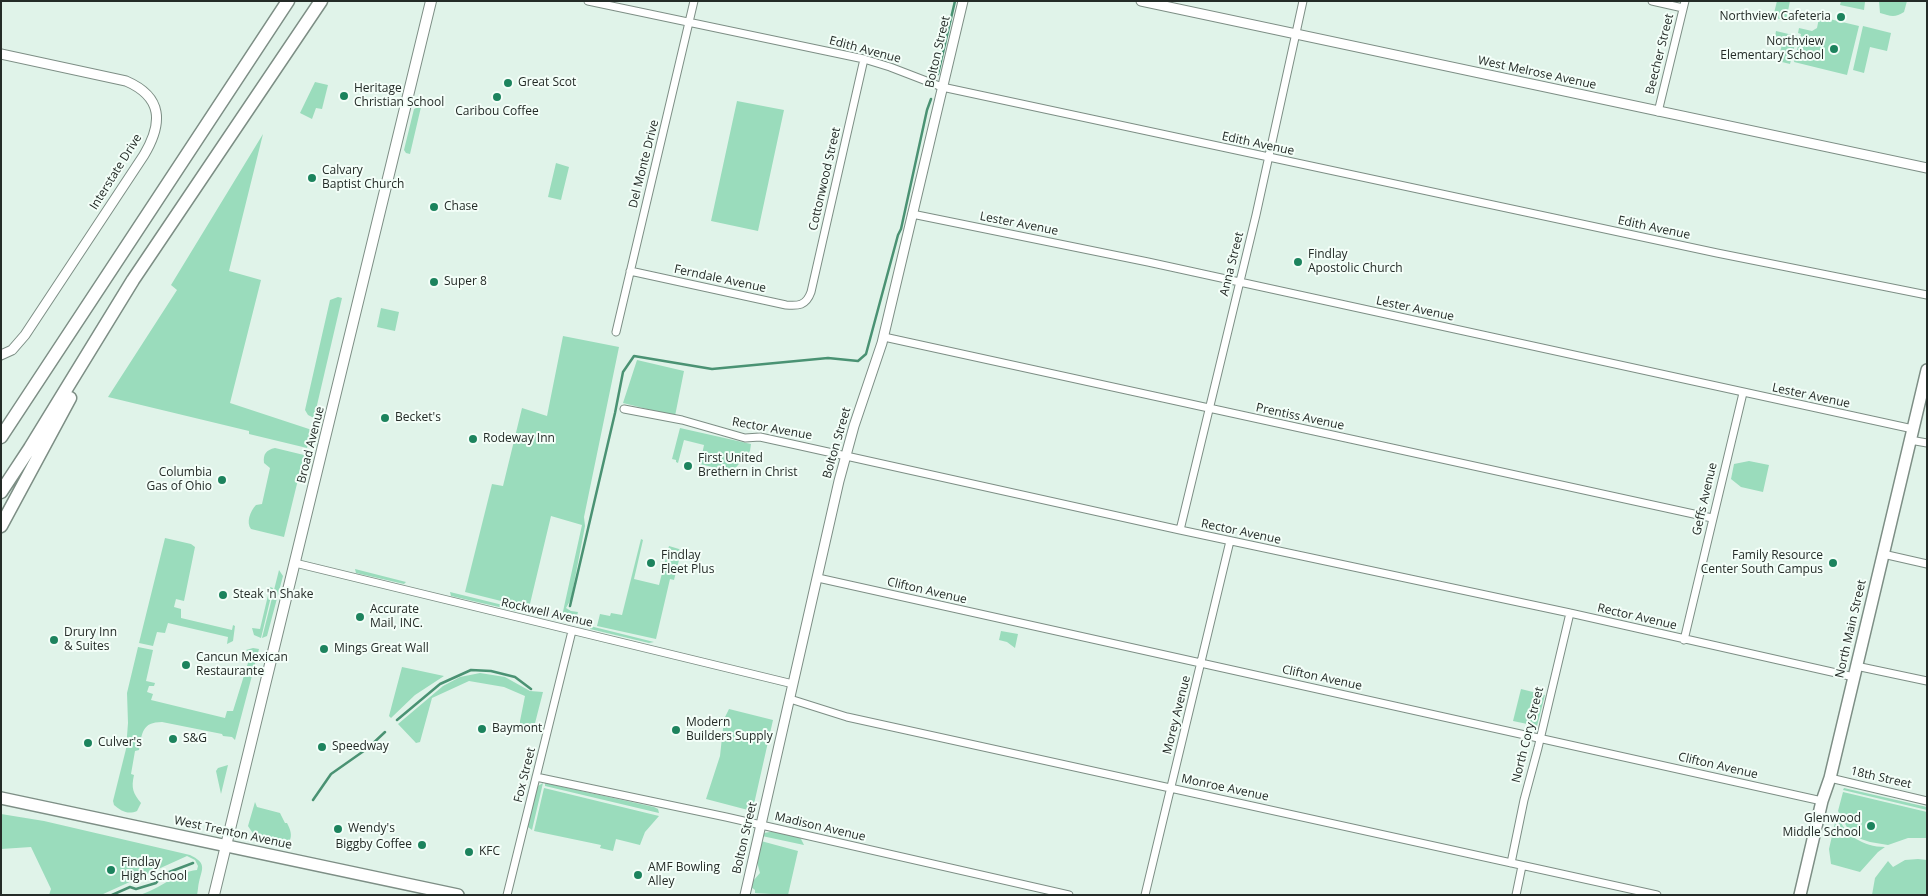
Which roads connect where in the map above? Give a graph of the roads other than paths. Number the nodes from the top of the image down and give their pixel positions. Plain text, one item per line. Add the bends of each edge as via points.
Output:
1 (288, 1) edge
2 (322, 1) edge
3 (431, 1) edge
4 (588, 1) edge
5 (694, 1) edge
6 (963, 1) edge
7 (1142, 1) edge
8 (1302, 1) edge
9 (1652, 1) edge
10 (1684, 5) edge
11 (689, 23) junction
12 (1296, 34) junction
13 (1, 54) edge
14 (864, 59) junction
15 (942, 87) junction
16 (1658, 112) junction
17 (1268, 157) junction
18 (1927, 168) edge
19 (912, 214) junction
20 (630, 271) junction
21 (133, 280) junction
22 (1240, 281) junction
23 (1927, 295) edge
24 (804, 303) joint
25 (616, 332) dead end
26 (884, 337) junction
27 (1, 355) edge
28 (1927, 370) edge
29 (37, 383) junction
30 (1743, 393) junction
31 (1208, 408) junction
32 (624, 409) dead end
33 (1, 421) edge
34 (1911, 434) junction
35 (1, 438) edge
36 (1927, 443) edge
37 (846, 456) junction
38 (1, 492) edge
39 (1712, 518) junction
40 (1, 526) edge
41 (1180, 530) junction
42 (1230, 541) junction
43 (1883, 554) junction
44 (295, 563) junction
45 (1927, 564) edge
46 (818, 578) junction
47 (1570, 613) junction
48 (572, 631) junction
49 (1684, 640) junction
50 (1201, 663) junction
51 (1855, 672) junction
52 (1927, 681) edge
53 (793, 684) junction
54 (790, 700) junction
55 (1540, 737) junction
56 (536, 777) junction
57 (1830, 778) junction
58 (1171, 788) junction
59 (1, 798) edge
60 (1822, 800) junction
61 (1927, 800) edge
62 (760, 825) junction
63 (227, 846) junction
64 (1511, 863) junction
65 (1522, 866) junction
66 (214, 895) edge
67 (458, 895) edge
68 (506, 895) edge
69 (745, 895) edge
70 (1069, 895) edge
71 (1145, 895) edge
72 (1516, 895) edge
73 (1657, 895) edge
74 (1800, 895) edge

1 - 29 highway
2 - 21 highway
3 - 44 main road, Broad Avenue
4 - 11 street, Edith Avenue
5 - 11 street, Del Monte Drive
6 - 15 street, Bolton Street
7 - 12 street, West Melrose Avenue
8 - 12 street, Anna Street
9 - 10 street
10 - 16 street, Beecher Street
11 - 14 street, Edith Avenue
11 - 20 street, Del Monte Drive
12 - 16 street, West Melrose Avenue
12 - 17 street, Anna Street
13 - 27 street, Interstate Drive via 126,81 148,94 157,119 156,132 147,149 25,336 12,350
14 - 15 street, Edith Avenue
14 - 24 street, Cottonwood Street via 811,292
15 - 17 street, Edith Avenue
15 - 19 street, Bolton Street
16 - 18 street, West Melrose Avenue
17 - 22 street, Anna Street
17 - 23 street, Edith Avenue
19 - 22 street, Lester Avenue
19 - 26 street, Bolton Street
20 - 24 street, Ferndale Avenue via 786,305
20 - 25 street, Del Monte Drive
21 - 38 highway
21 - 40 highway
22 - 30 street, Lester Avenue
22 - 31 street, Anna Street
26 - 31 street, Prentiss Avenue
26 - 37 street, Bolton Street
28 - 34 main road, North Main Street
29 - 33 highway
29 - 35 highway
30 - 34 street, Lester Avenue
30 - 39 street, Geffs Avenue
31 - 39 street, Prentiss Avenue
31 - 41 street, Anna Street
32 - 37 street, Rector Avenue via 682,420 745,438 760,437
34 - 36 street, Lester Avenue
34 - 43 main road, North Main Street
37 - 41 street, Rector Avenue
37 - 46 street, Bolton Street
39 - 49 street, Geffs Avenue
41 - 42 street, Rector Avenue
42 - 47 street, Rector Avenue
42 - 50 street, Morey Avenue
43 - 45 street
43 - 51 main road, North Main Street
44 - 48 street, Rockwell Avenue
44 - 63 main road, Broad Avenue
46 - 50 street, Clifton Avenue
46 - 53 street, Bolton Street
47 - 49 street, Rector Avenue
47 - 55 street, North Cory Street
48 - 53 street, Rockwell Avenue
48 - 56 street, Fox Street
49 - 51 street, Rector Avenue
50 - 55 street, Clifton Avenue
50 - 58 street, Morey Avenue
51 - 52 street, Rector Avenue
51 - 57 main road, North Main Street
53 - 54 street, Bolton Street
54 - 58 street, Monroe Avenue via 847,717
54 - 62 street, Bolton Street
55 - 60 street, Clifton Avenue
55 - 64 street, North Cory Street
56 - 62 street, Madison Avenue
56 - 68 street, Fox Street
57 - 60 main road, North Main Street
57 - 61 street, 18th Street
58 - 64 street, Monroe Avenue
58 - 71 street, Morey Avenue
59 - 63 main road, West Trenton Avenue
60 - 74 main road, North Main Street
62 - 69 street, Bolton Street
62 - 70 street, Madison Avenue
63 - 66 main road, Broad Avenue
63 - 67 main road, West Trenton Avenue
64 - 65 street, Monroe Avenue
65 - 72 street
65 - 73 street, Monroe Avenue

